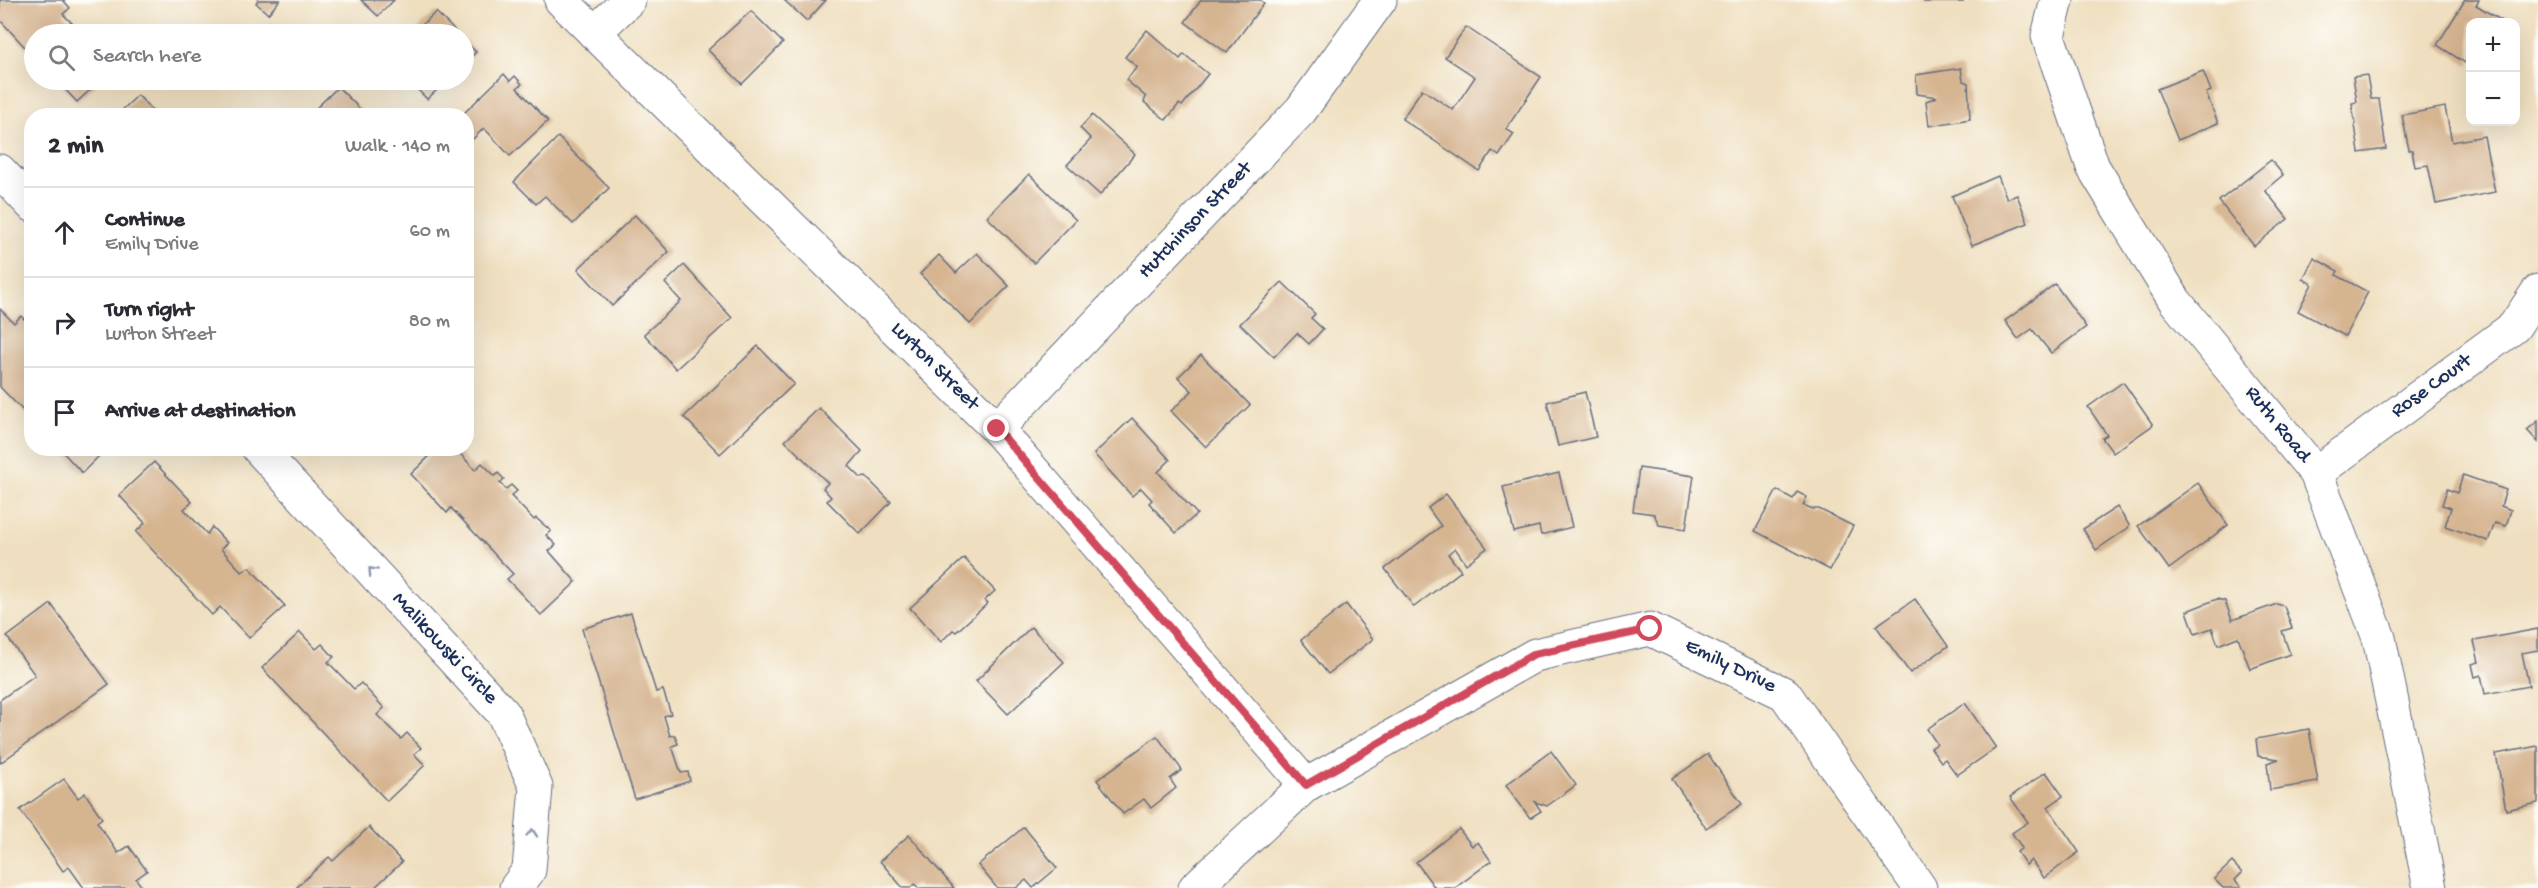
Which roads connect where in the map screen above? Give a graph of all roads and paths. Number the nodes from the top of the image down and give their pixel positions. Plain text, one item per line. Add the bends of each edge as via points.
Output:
1 (561, 0) edge
2 (629, 0) edge
3 (1380, 0) edge
4 (2057, 0) edge
5 (594, 33) junction
6 (0, 171) edge
7 (24, 196) edge
8 (2538, 291) edge
9 (997, 429) junction
10 (265, 456) edge
11 (2316, 473) junction
12 (1306, 785) junction
13 (516, 888) edge
14 (1196, 888) edge
15 (1920, 888) edge
16 (2430, 888) edge

1 - 5 street, Lurton Street
2 - 5 street
3 - 9 street, Hutchinson Street via 1301,110
4 - 11 street, Ruth Road via 2048,36 2093,167 2175,301
5 - 9 street, Lurton Street
6 - 7 street
8 - 11 street, Rose Court via 2514,327
9 - 12 street, Lurton Street
13 -> 10 street, Malikowski Circle via 529,870 536,787 503,713
11 - 16 street, Ruth Road via 2379,638
12 - 14 street, Emily Drive
12 - 15 street, Emily Drive via 1534,654 1650,629 1785,694

